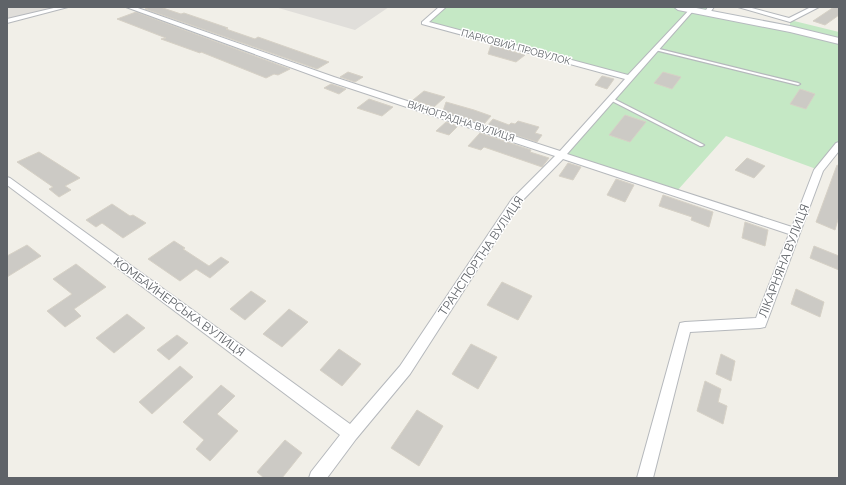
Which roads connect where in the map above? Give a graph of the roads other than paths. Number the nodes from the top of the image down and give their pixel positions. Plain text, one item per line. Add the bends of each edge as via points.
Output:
1 (65, 7) edge
2 (129, 7) edge
3 (443, 7) edge
4 (678, 7) edge
5 (740, 7) edge
6 (816, 7) edge
7 (691, 10) junction
8 (709, 10) edge
9 (7, 21) edge
10 (790, 24) junction
11 (839, 41) edge
12 (656, 49) junction
13 (630, 78) junction
14 (798, 84) dead end
15 (611, 99) junction
16 (702, 145) dead end
17 (839, 145) edge
18 (562, 154) junction
19 (7, 180) edge
20 (795, 232) junction
21 (351, 434) junction
22 (317, 478) edge
23 (645, 478) edge

1 - 9 street
2 - 18 street, ВИНОГРАДНА ВУЛИЦЯ via 331,79
3 - 13 street, ПАРКОВИЙ ПРОВУЛОК via 424,23
4 - 7 street
5 - 10 street
6 - 10 street
7 - 8 street
7 - 12 street, ТРАНСПОРТНА ВУЛИЦЯ
8 - 10 street
10 - 11 street
12 - 13 street, ТРАНСПОРТНА ВУЛИЦЯ
12 - 14 lane
13 - 15 street, ТРАНСПОРТНА ВУЛИЦЯ
15 - 16 lane
15 - 18 street, ТРАНСПОРТНА ВУЛИЦЯ
17 - 20 street, ЛІКАРНЯНА ВУЛИЦЯ via 819,170
18 - 20 street, ВИНОГРАДНА ВУЛИЦЯ
18 - 21 street, ТРАНСПОРТНА ВУЛИЦЯ via 516,201 405,370
19 - 21 street, КОМБАЙНЕРСЬКА ВУЛИЦЯ
20 - 23 street, ЛІКАРНЯНА ВУЛИЦЯ via 760,323 685,327
21 - 22 street, ТРАНСПОРТНА ВУЛИЦЯ

